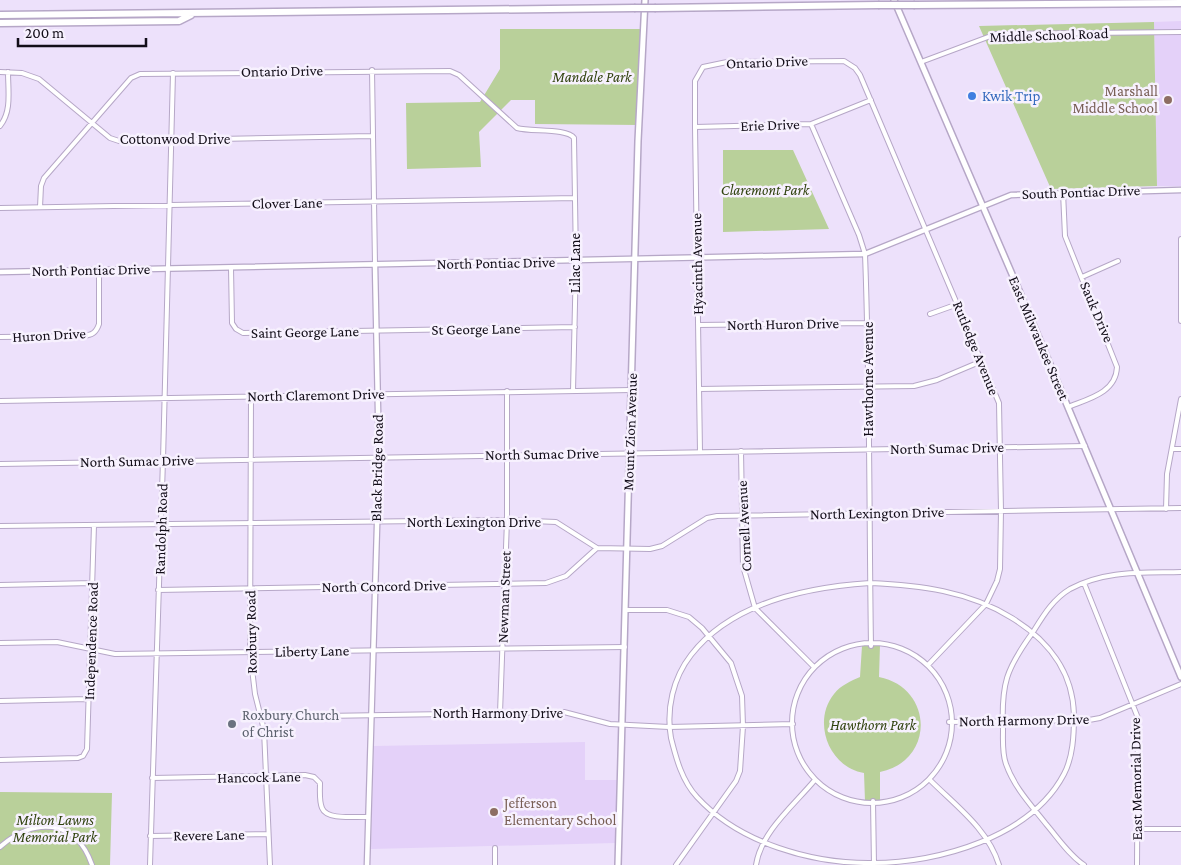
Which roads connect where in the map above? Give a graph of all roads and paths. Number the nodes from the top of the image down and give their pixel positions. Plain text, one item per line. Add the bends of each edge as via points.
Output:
1 (645, 0) edge
2 (894, 0) edge
3 (1181, 3) edge
4 (195, 13) junction
5 (0, 15) edge
6 (0, 23) edge
7 (1181, 32) edge
8 (844, 61) joint
9 (921, 62) junction
10 (372, 70) junction
11 (0, 72) edge
12 (8, 72) junction
13 (173, 73) junction
14 (696, 77) joint
15 (870, 100) junction
16 (90, 123) junction
17 (811, 124) junction
18 (0, 126) edge
19 (695, 127) junction
20 (372, 136) junction
21 (572, 136) joint
22 (171, 140) junction
23 (1181, 190) edge
24 (1063, 192) junction
25 (575, 198) junction
26 (374, 202) junction
27 (982, 204) junction
28 (169, 205) junction
29 (40, 207) junction
30 (0, 208) edge
31 (926, 229) junction
32 (1181, 239) edge
33 (1180, 249) edge
34 (865, 254) junction
35 (697, 258) junction
36 (635, 260) junction
37 (1118, 261) dead end
38 (576, 262) junction
39 (375, 265) junction
40 (231, 268) junction
41 (168, 269) junction
42 (99, 270) junction
43 (0, 272) edge
44 (1082, 277) junction
45 (958, 304) junction
46 (930, 314) dead end
47 (1181, 321) edge
48 (868, 323) junction
49 (698, 324) junction
50 (574, 327) junction
51 (377, 330) junction
52 (0, 337) edge
53 (982, 361) junction
54 (869, 386) junction
55 (699, 389) junction
56 (632, 390) junction
57 (508, 391) junction
58 (573, 391) junction
59 (378, 394) junction
60 (251, 397) junction
61 (165, 398) junction
62 (1181, 399) edge
63 (0, 401) edge
64 (1068, 407) junction
65 (1000, 446) junction
66 (1085, 446) junction
67 (868, 449) junction
68 (1172, 449) junction
69 (1181, 449) edge
70 (700, 451) junction
71 (741, 451) junction
72 (630, 453) junction
73 (508, 454) junction
74 (252, 458) junction
75 (379, 459) junction
76 (164, 460) junction
77 (0, 464) edge
78 (1181, 508) edge
79 (1166, 509) junction
80 (1111, 510) junction
81 (1001, 511) junction
82 (869, 512) junction
83 (742, 514) junction
84 (507, 520) junction
85 (377, 522) junction
86 (252, 524) junction
87 (94, 525) junction
88 (0, 526) edge
89 (160, 526) junction
90 (597, 548) junction
91 (627, 549) junction
92 (1181, 572) edge
93 (1137, 573) junction
94 (93, 583) junction
95 (870, 583) junction
96 (1084, 583) junction
97 (0, 585) edge
98 (504, 585) junction
99 (375, 586) junction
100 (250, 589) junction
101 (158, 590) junction
102 (986, 604) junction
103 (755, 608) junction
104 (626, 610) junction
105 (1032, 632) junction
106 (709, 637) junction
107 (0, 643) edge
108 (871, 646) junction
109 (624, 647) junction
110 (502, 648) junction
111 (90, 650) junction
112 (373, 650) junction
113 (250, 652) junction
114 (156, 654) junction
115 (928, 665) junction
116 (813, 666) junction
117 (1181, 677) edge
118 (1181, 684) edge
119 (89, 699) junction
120 (0, 700) edge
121 (1134, 705) junction
122 (500, 713) junction
123 (371, 715) junction
124 (261, 717) junction
125 (1074, 720) junction
126 (1002, 721) junction
127 (949, 722) junction
128 (793, 724) junction
129 (622, 725) junction
130 (743, 726) junction
131 (669, 727) junction
132 (0, 760) edge
133 (267, 776) junction
134 (152, 778) junction
135 (930, 780) junction
136 (814, 781) junction
137 (873, 801) junction
138 (1034, 810) junction
139 (714, 814) junction
140 (368, 817) junction
141 (1181, 828) edge
142 (1137, 829) junction
143 (268, 834) junction
144 (150, 836) junction
145 (987, 839) junction
146 (764, 842) junction
147 (0, 846) edge
148 (495, 848) dead end
149 (874, 864) edge
150 (92, 865) edge
151 (150, 865) edge
152 (270, 865) edge
153 (367, 865) edge
154 (495, 865) edge
155 (618, 865) edge
156 (676, 865) edge
157 (756, 865) edge
158 (999, 865) edge
159 (1084, 865) edge
160 (1137, 865) edge

1 - 36 main road, Mount Zion Avenue
2 - 9 main road, East Milwaukee Street
3 - 4 highway, bridge
4 - 5 highway
4 - 6 highway via 178,20
7 - 9 street, Middle School Road via 996,34
8 - 14 street, Ontario Drive via 727,62 703,67
8 - 15 street, Rutledge Avenue via 860,75
9 - 27 main road, East Milwaukee Street
10 - 13 street, Ontario Drive
10 - 20 street, Black Bridge Road
10 - 21 street, Ontario Drive via 450,72 459,75 517,128 566,132
11 - 12 street, Cottonwood Drive
12 - 16 street, Cottonwood Drive via 22,73 38,80
12 - 18 street via 8,108
13 - 16 street, Ontario Drive via 140,74 131,78
13 - 22 street, Randolph Road
14 - 19 street, Hyacinth Avenue
15 - 17 street, Erie Drive
15 - 31 street, Rutledge Avenue
16 - 22 street, Cottonwood Drive via 119,141
16 - 29 street, Ontario Drive via 44,178
17 - 19 street, Erie Drive
17 - 34 street, Hawthorne Avenue
19 - 35 street, Hyacinth Avenue
20 - 22 street, Cottonwood Drive
20 - 26 street, Black Bridge Road
21 - 25 street, Lilac Lane
22 - 28 street, Randolph Road
23 - 24 street, South Pontiac Drive
24 - 27 street, South Pontiac Drive via 1018,193
24 - 44 street, Sauk Drive via 1065,236
25 - 26 street, Clover Lane
25 - 38 street, Lilac Lane
26 - 28 street, Clover Lane
26 - 39 street, Black Bridge Road
27 - 31 street, North Pontiac Drive
27 - 64 main road, East Milwaukee Street
28 - 29 street, Clover Lane
28 - 41 street, Randolph Road
29 - 30 street, Clover Lane
31 - 34 street, North Pontiac Drive
31 - 45 street, Rutledge Avenue
32 - 33 street
33 - 47 street
34 - 35 street, North Pontiac Drive
34 - 48 street, Hawthorne Avenue
35 - 36 street, North Pontiac Drive
35 - 49 street, Hyacinth Avenue
36 - 38 street, North Pontiac Drive
36 - 56 main road, Mount Zion Avenue
37 - 44 street
38 - 39 street, North Pontiac Drive
38 - 50 street, Lilac Lane
39 - 40 street, North Pontiac Drive
39 - 51 street, Black Bridge Road
40 - 41 street, North Pontiac Drive
40 - 51 street, Saint George Lane via 232,323 243,332
41 - 42 street, North Pontiac Drive
41 - 61 street, Randolph Road
42 - 43 street, North Pontiac Drive
42 - 52 street, Huron Drive via 99,324 96,331 83,336
44 - 64 street, Sauk Drive via 1116,359 1117,370 1107,389
45 - 46 street
45 - 53 street, Rutledge Avenue
48 - 49 street, North Huron Drive
48 - 54 street, Hawthorne Avenue
49 - 55 street, Hyacinth Avenue
50 - 51 street, St George Lane
50 - 58 street, Lilac Lane
51 - 59 street, Black Bridge Road
53 - 54 street via 926,384
53 - 65 street, Rutledge Avenue via 999,403
54 - 55 street
54 - 67 street, Hawthorne Avenue
55 - 70 street, Hyacinth Avenue
56 - 58 street, North Claremont Drive
56 - 72 main road, Mount Zion Avenue
57 - 58 street, North Claremont Drive
57 - 59 street, North Claremont Drive
57 - 73 street, Newman Street
59 - 60 street, North Claremont Drive
59 - 75 street, Black Bridge Road
60 - 61 street, North Claremont Drive
60 - 74 street, Roxbury Road
61 - 63 street, North Claremont Drive
61 - 76 street, Randolph Road
62 - 68 street
64 - 66 main road, East Milwaukee Street
65 - 66 street, North Sumac Drive
65 - 67 street, North Sumac Drive
65 - 81 street, Rutledge Avenue
66 - 80 main road, East Milwaukee Street
67 - 71 street, North Sumac Drive
67 - 82 street, Hawthorne Avenue
68 - 69 street
68 - 79 street via 1166,483
70 - 71 street, North Sumac Drive
70 - 72 street, North Sumac Drive
71 - 83 street, Cornell Avenue
72 - 73 street, North Sumac Drive
72 - 91 main road, Mount Zion Avenue
73 - 75 street, North Sumac Drive
73 - 84 street, Newman Street
74 - 75 street, North Sumac Drive
74 - 76 street, North Sumac Drive
74 - 86 street, Roxbury Road
75 - 85 street, Black Bridge Road
76 - 77 street, North Sumac Drive
76 - 89 street, Randolph Road
78 - 79 street, North Lexington Drive
79 - 80 street, North Lexington Drive
80 - 81 street, North Lexington Drive
80 - 93 main road, East Milwaukee Street
81 - 82 street, North Lexington Drive
81 - 102 street, Rutledge Avenue via 1000,569
82 - 83 street, North Lexington Drive
82 - 95 street, Hawthorne Avenue
83 - 91 street, North Lexington Drive via 707,518 662,546
83 - 103 street, Cornell Avenue via 743,566
84 - 85 street, North Lexington Drive
84 - 90 street, North Lexington Drive via 556,522
84 - 98 street, Newman Street
85 - 86 street, North Lexington Drive
85 - 99 street, Black Bridge Road
86 - 89 street, North Lexington Drive
86 - 100 street, Roxbury Road
87 - 88 street, North Lexington Drive
87 - 89 street, North Lexington Drive
87 - 94 street, Independence Road
89 - 101 street, Randolph Road
90 - 91 street, North Lexington Drive
90 - 98 street, North Concord Drive via 558,580
91 - 104 main road, Mount Zion Avenue
92 - 93 street
93 - 96 street via 1102,576
93 - 117 main road, East Milwaukee Street
94 - 97 street
94 - 111 street, Independence Road
95 - 102 street via 934,588
95 - 103 street via 808,590
95 - 108 street, Hawthorne Avenue
96 - 105 street via 1059,597
96 - 121 street, East Memorial Drive
98 - 99 street, North Concord Drive
98 - 110 street, Newman Street
99 - 100 street, North Concord Drive
99 - 112 street, Black Bridge Road
100 - 101 street, North Concord Drive
100 - 113 street, Roxbury Road
101 - 114 street, Randolph Road
102 - 105 street
102 - 115 street, Rutledge Avenue
103 - 106 street
103 - 116 street, Cornell Avenue
104 - 106 street via 675,611 696,622
104 - 109 main road, Mount Zion Avenue
105 - 125 street via 1048,647 1064,671 1072,695
105 - 126 street via 1009,670 1003,693
106 - 130 street via 732,663 742,696
106 - 131 street via 691,655 678,676 670,701
107 - 111 street, Liberty Lane via 57,642
108 - 115 street via 899,648
108 - 116 street via 838,650
109 - 110 street, Liberty Lane
109 - 129 main road, Mount Zion Avenue
110 - 112 street, Liberty Lane
110 - 122 street, Newman Street
111 - 114 street, Liberty Lane
111 - 119 street, Independence Road
112 - 113 street, Liberty Lane
112 - 123 street, Black Bridge Road
113 - 114 street, Liberty Lane
113 - 124 street, Roxbury Road
114 - 134 street, Randolph Road
115 - 127 street via 946,693
116 - 128 street via 797,694
118 - 121 street, North Harmony Drive
119 - 120 street
119 - 132 street, Independence Road via 87,749 83,756
121 - 125 street, North Harmony Drive via 1100,718
121 - 142 street, East Memorial Drive via 1138,723
122 - 123 street, North Harmony Drive
122 - 129 street, North Harmony Drive via 564,712 601,723
123 - 124 street, North Harmony Drive
123 - 140 street, Black Bridge Road
124 - 133 street, Roxbury Road
125 - 126 street, North Harmony Drive
125 - 138 street via 1071,751 1064,774
126 - 127 street, North Harmony Drive
126 - 138 street via 1006,764 1017,788
127 - 135 street via 948,749
128 - 130 street, North Harmony Drive
128 - 136 street via 797,754
129 - 131 street, North Harmony Drive
129 - 155 main road, Mount Zion Avenue
130 - 131 street, North Harmony Drive
130 - 139 street via 740,771
131 - 139 street via 679,767 695,796
133 - 134 street, Hancock Lane
133 - 140 street, Hancock Lane via 314,777 320,783 321,807 325,812
133 - 143 street, Roxbury Road
134 - 144 street, Randolph Road
135 - 137 street via 910,794
135 - 145 street
136 - 137 street via 843,798
136 - 146 street
137 - 149 street
138 - 145 street
138 - 159 street
139 - 146 street
139 - 156 street
140 - 153 street, Black Bridge Road
141 - 142 street
142 - 160 street, East Memorial Drive
143 - 144 street, Revere Lane
143 - 152 street, Roxbury Road
144 - 151 street, Randolph Road
145 - 149 street via 952,853
145 - 158 street
146 - 149 street via 813,858
146 - 157 street
147 - 150 street via 16,833 29,828 40,826 66,830 84,847
148 - 154 street

